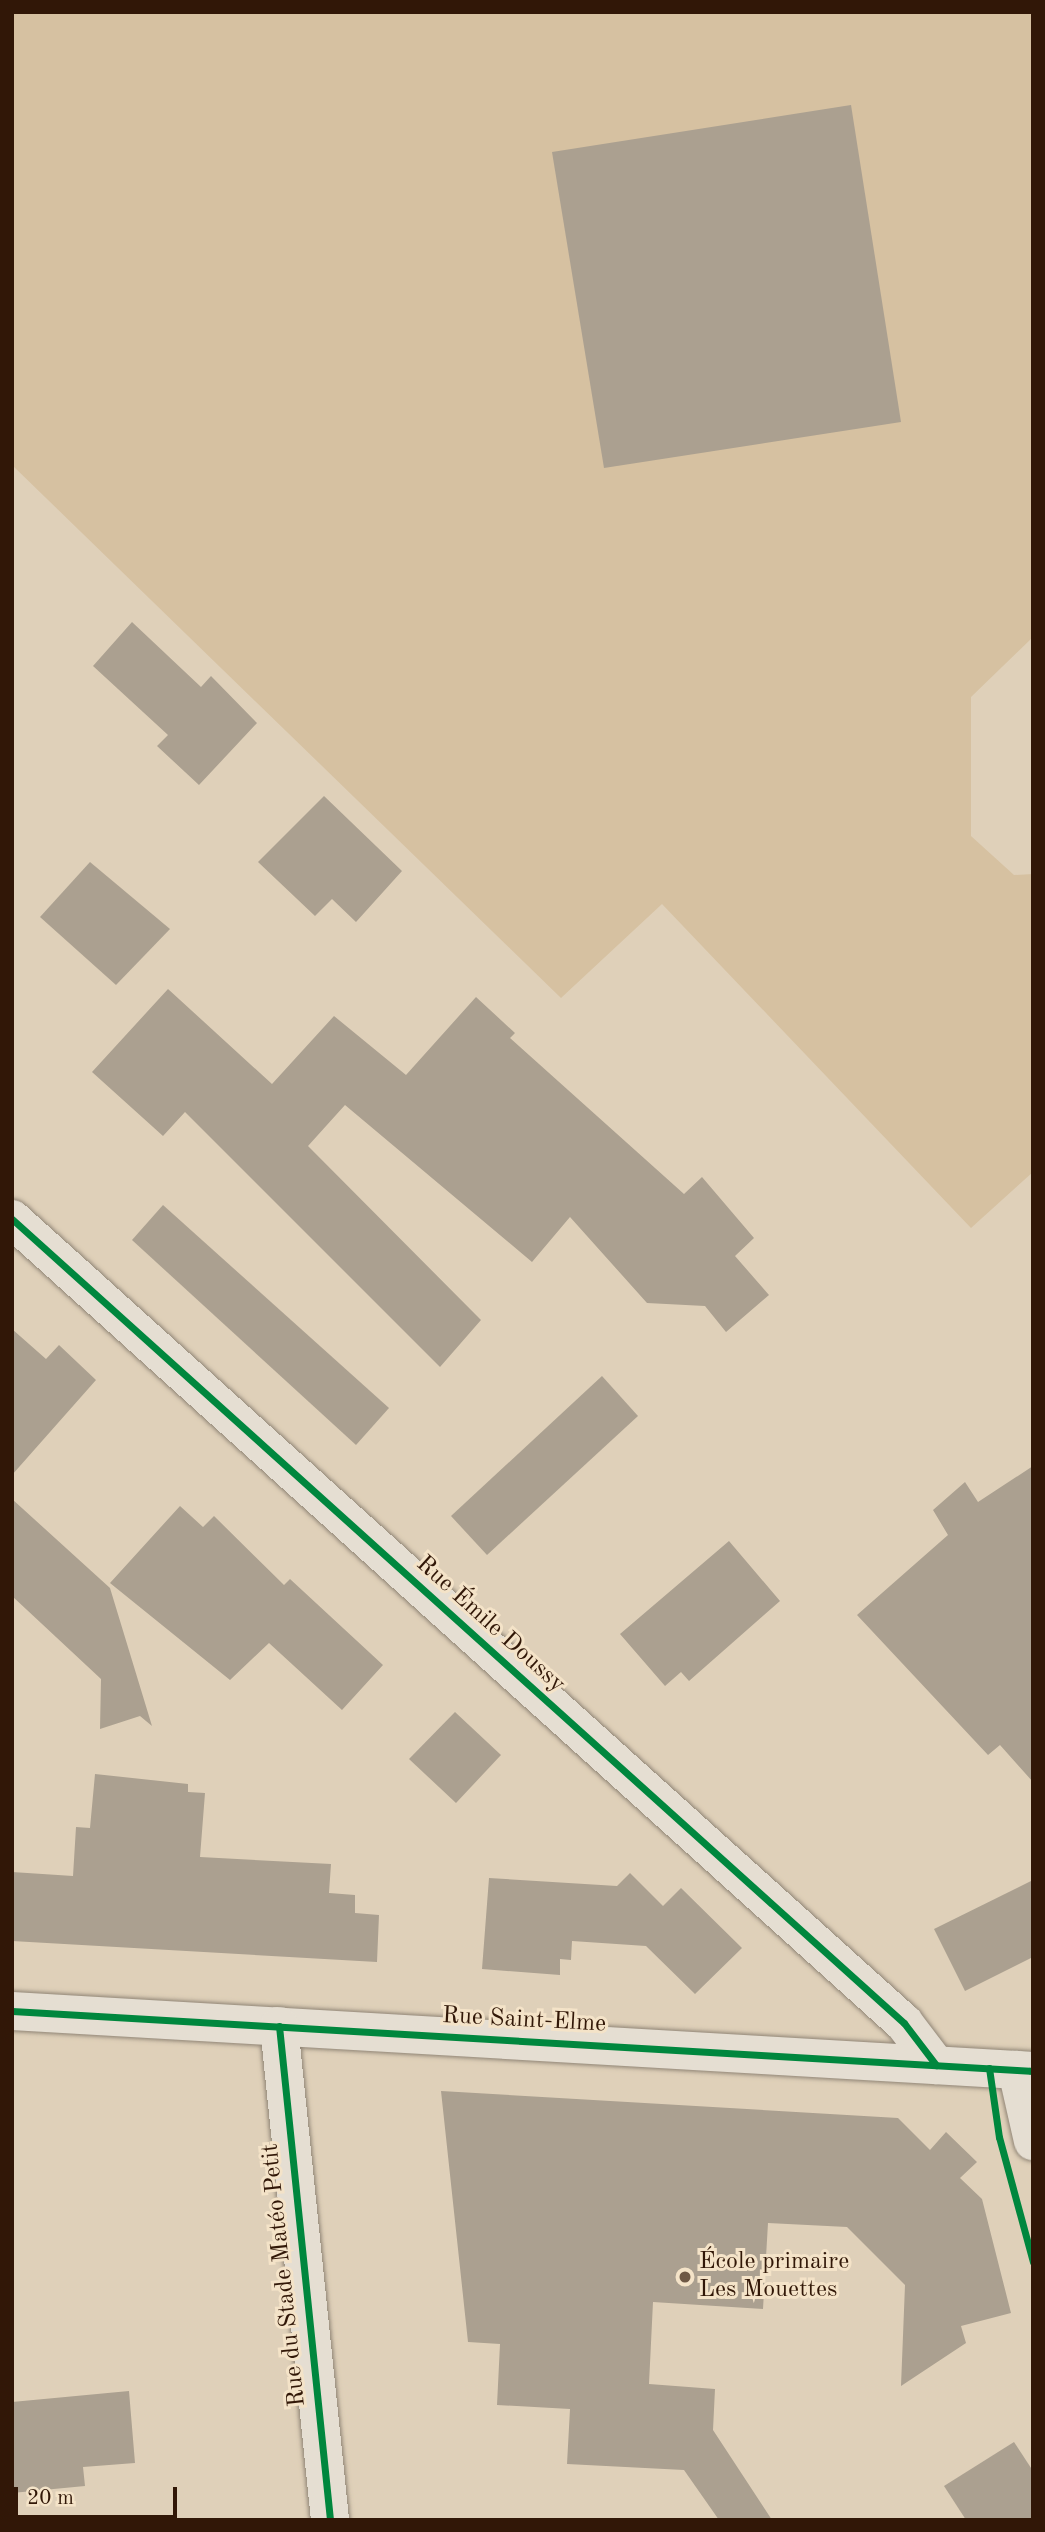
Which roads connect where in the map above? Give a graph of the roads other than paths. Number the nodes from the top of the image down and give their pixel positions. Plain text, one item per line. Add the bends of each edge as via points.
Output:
1 (12, 1219) edge
2 (12, 2011) edge
3 (279, 2026) junction
4 (936, 2065) junction
5 (1025, 2070) edge
6 (1033, 2141) edge
7 (330, 2520) edge

1 - 4 street, Rue Émile Doussy via 904,2023
2 - 3 street, Rue Saint-Elme
3 - 4 street, Rue Saint-Elme
3 - 7 street, Rue du Stade Matéo Petit
4 - 5 street, Rue Saint-Elme
5 - 6 street

